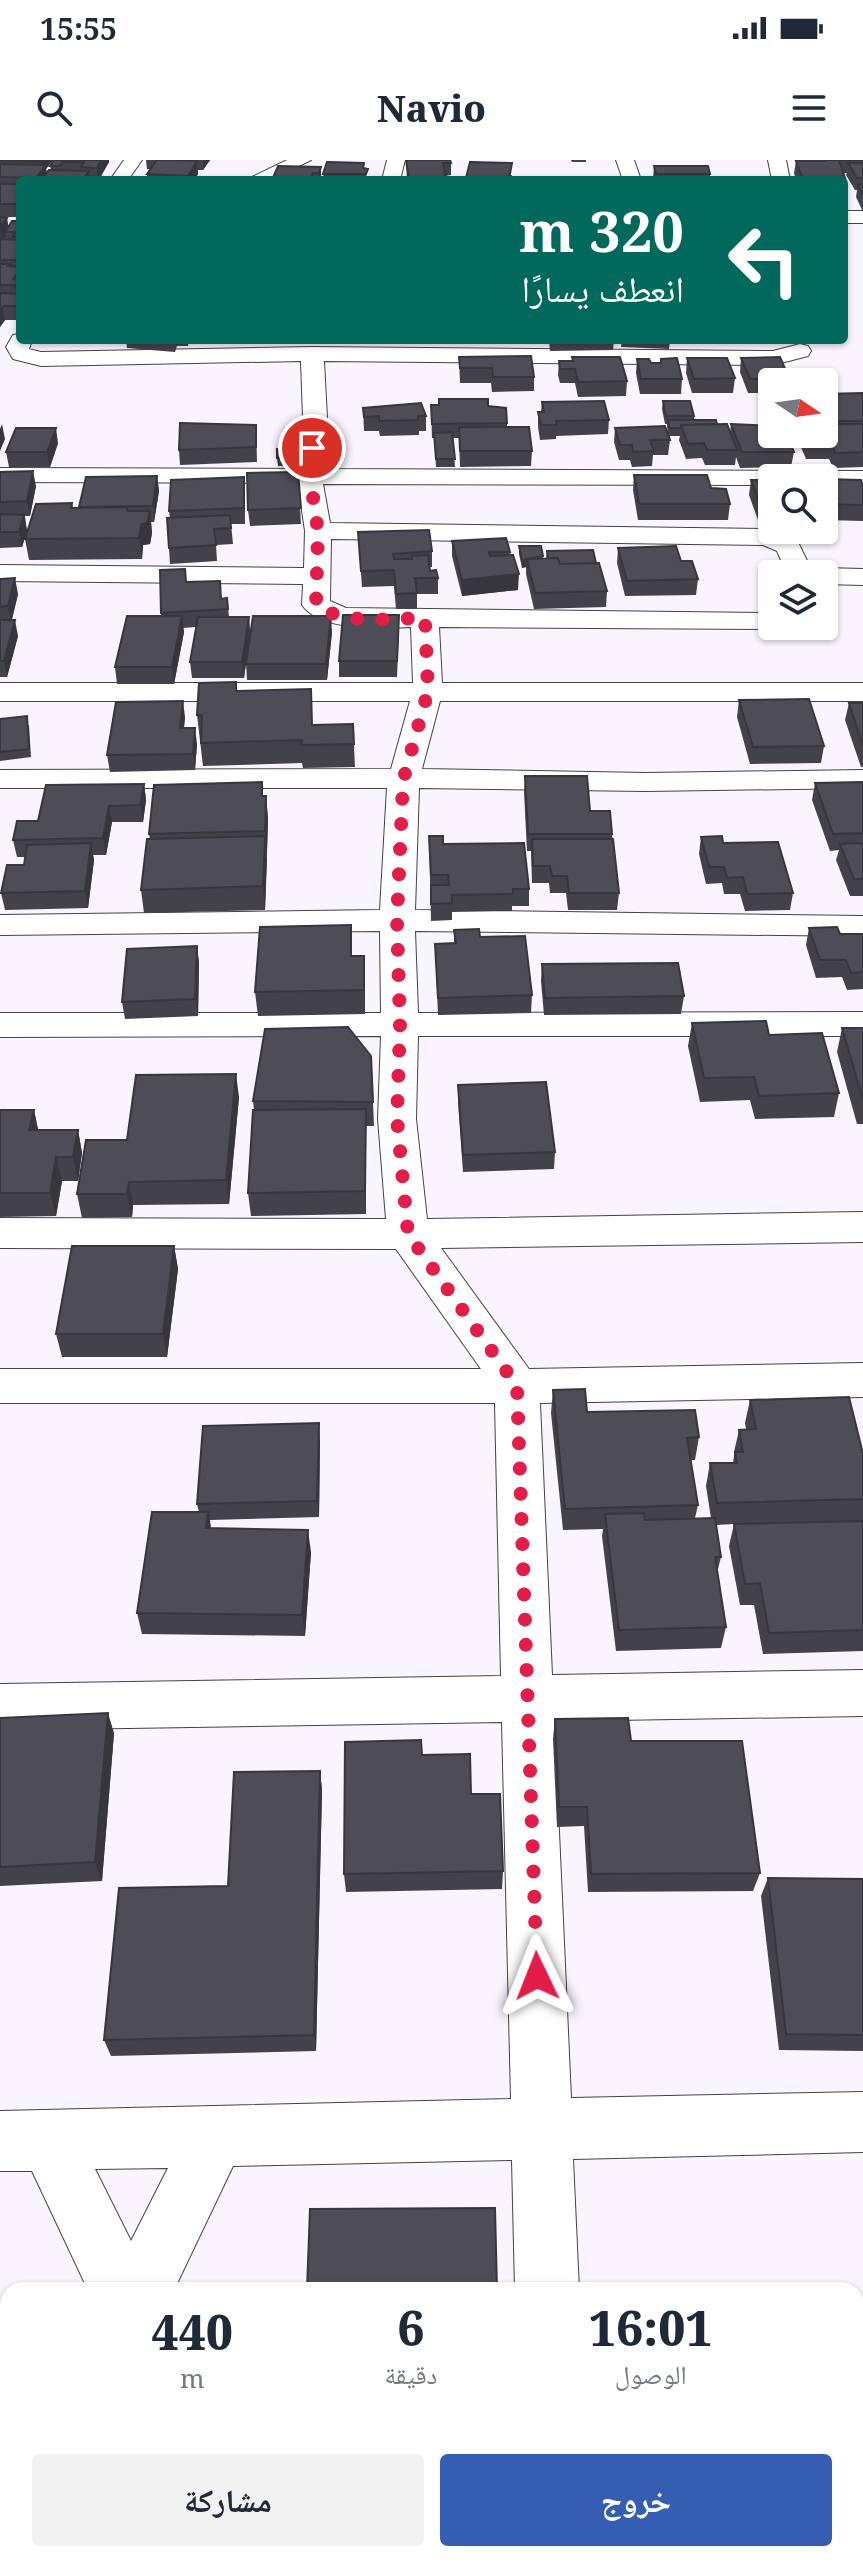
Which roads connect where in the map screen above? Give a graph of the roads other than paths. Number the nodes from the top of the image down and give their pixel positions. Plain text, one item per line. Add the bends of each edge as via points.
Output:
1 (302, 160) edge
2 (264, 176) edge
3 (19, 344) edge
4 (351, 347) edge
5 (513, 348) edge
6 (692, 348) edge
7 (800, 351) dead end
8 (312, 354) junction
9 (0, 475) edge
10 (310, 477) junction
11 (863, 478) edge
12 (318, 531) junction
13 (794, 560) edge
14 (0, 573) edge
15 (319, 576) junction
16 (838, 576) edge
17 (863, 577) edge
18 (425, 618) junction
19 (758, 621) edge
20 (428, 691) junction
21 (0, 692) edge
22 (863, 692) edge
23 (0, 779) edge
24 (863, 779) edge
25 (403, 781) junction
26 (397, 920) junction
27 (0, 925) edge
28 (863, 926) edge
29 (863, 1024) edge
30 (0, 1025) edge
31 (400, 1025) junction
32 (863, 1227) edge
33 (0, 1233) edge
34 (408, 1234) junction
35 (863, 1380) edge
36 (0, 1386) edge
37 (517, 1386) junction
38 (863, 1693) edge
39 (527, 1698) junction
40 (0, 1707) edge
41 (863, 2122) edge
42 (542, 2130) junction
43 (216, 2136) junction
44 (24, 2141) edge
45 (116, 2282) edge
46 (144, 2282) edge
47 (547, 2282) edge

1 - 2 street
3 - 8 street via 21,354 41,359
4 - 5 street
4 - 8 street
5 - 6 street
6 - 7 street via 773,358
8 - 10 street via 315,418
9 - 10 street
10 - 11 street
10 - 12 street
12 - 13 street via 767,537 788,546
12 - 15 street
14 - 15 street
15 - 18 street via 316,605 324,611 355,618
16 - 17 street
18 - 19 street
18 - 20 street
20 - 21 street
20 - 22 street
20 - 25 street
23 - 25 street
24 - 25 street
25 - 26 street
26 - 27 street
26 - 28 street
26 - 31 street
29 - 31 street
30 - 31 street
31 - 34 street via 397,1119
32 - 34 street
33 - 34 street
34 - 37 street
35 - 37 street
36 - 37 street
37 - 39 street
38 - 39 street
39 - 40 street
39 - 42 street
41 - 42 street
42 - 43 street
42 - 47 street
43 - 44 street
43 - 46 street
44 - 45 street

